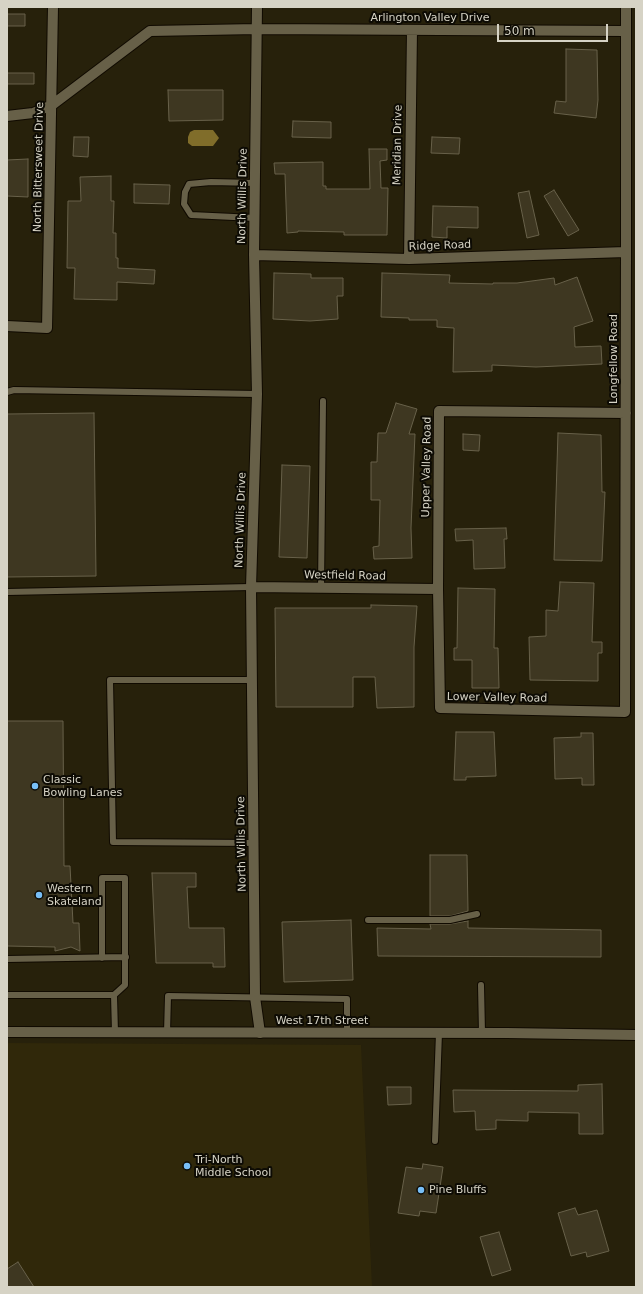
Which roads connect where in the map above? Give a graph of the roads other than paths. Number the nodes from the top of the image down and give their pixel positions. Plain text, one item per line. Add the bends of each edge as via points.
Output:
1 (53, 7) edge
2 (257, 7) edge
3 (626, 7) edge
4 (257, 29) junction
5 (412, 30) junction
6 (626, 31) junction
7 (52, 106) junction
8 (7, 116) edge
9 (255, 183) junction
10 (255, 218) junction
11 (626, 252) junction
12 (254, 255) junction
13 (409, 259) junction
14 (7, 326) edge
15 (7, 392) edge
16 (257, 394) junction
17 (323, 401) dead end
18 (626, 413) junction
19 (251, 587) junction
20 (321, 588) junction
21 (438, 589) junction
22 (7, 592) edge
23 (252, 680) junction
24 (625, 712) joint
25 (254, 843) junction
26 (477, 914) dead end
27 (368, 920) dead end
28 (126, 957) junction
29 (102, 958) junction
30 (7, 959) edge
31 (481, 985) dead end
32 (7, 995) edge
33 (114, 995) junction
34 (255, 997) junction
35 (7, 1032) edge
36 (115, 1032) junction
37 (167, 1032) junction
38 (260, 1033) junction
39 (347, 1033) junction
40 (439, 1033) junction
41 (482, 1033) junction
42 (636, 1036) edge
43 (435, 1141) dead end

1 - 7 street, North Bittersweet Drive
2 - 4 street, North Willis Drive
3 - 6 street, Longfellow Road
4 - 5 street, Arlington Valley Drive
4 - 7 street, Arlington Valley Drive via 150,31
4 - 9 street, North Willis Drive
5 - 6 street, Arlington Valley Drive
5 - 13 street, Meridian Drive
6 - 11 street, Longfellow Road
7 - 8 street, Arlington Valley Drive via 34,113
7 - 14 street, North Bittersweet Drive via 47,328
9 - 10 street, North Willis Drive
9 - 10 lane via 189,184 184,204 191,215
10 - 12 street, North Willis Drive
11 - 13 street, Ridge Road
11 - 18 street, Longfellow Road
12 - 13 street, Ridge Road
12 - 16 street, North Willis Drive
15 - 16 lane via 14,390
16 - 19 street, North Willis Drive
17 - 20 lane
18 - 21 street, Upper Valley Road via 439,411
18 - 24 street, Longfellow Road
19 - 20 street, Westfield Road
19 - 22 lane
19 - 23 street, North Willis Drive
20 - 21 street, Westfield Road
21 - 24 street, Lower Valley Road via 440,708
23 - 25 street, North Willis Drive
23 - 25 lane via 110,680 113,842
25 - 34 street, North Willis Drive
26 - 27 lane via 450,920
28 - 29 lane
28 - 29 lane via 125,878 102,878
28 - 33 lane via 125,985
29 - 30 lane
31 - 41 lane
32 - 33 lane
33 - 36 lane
34 - 37 lane via 168,996
34 - 38 street, North Willis Drive
34 - 39 lane via 347,999
35 - 36 street, West 17th Street
36 - 37 street, West 17th Street
37 - 38 street, West 17th Street
38 - 39 street, West 17th Street
39 - 40 street, West 17th Street
40 - 41 street, West 17th Street
40 - 43 lane
41 - 42 street, West 17th Street

